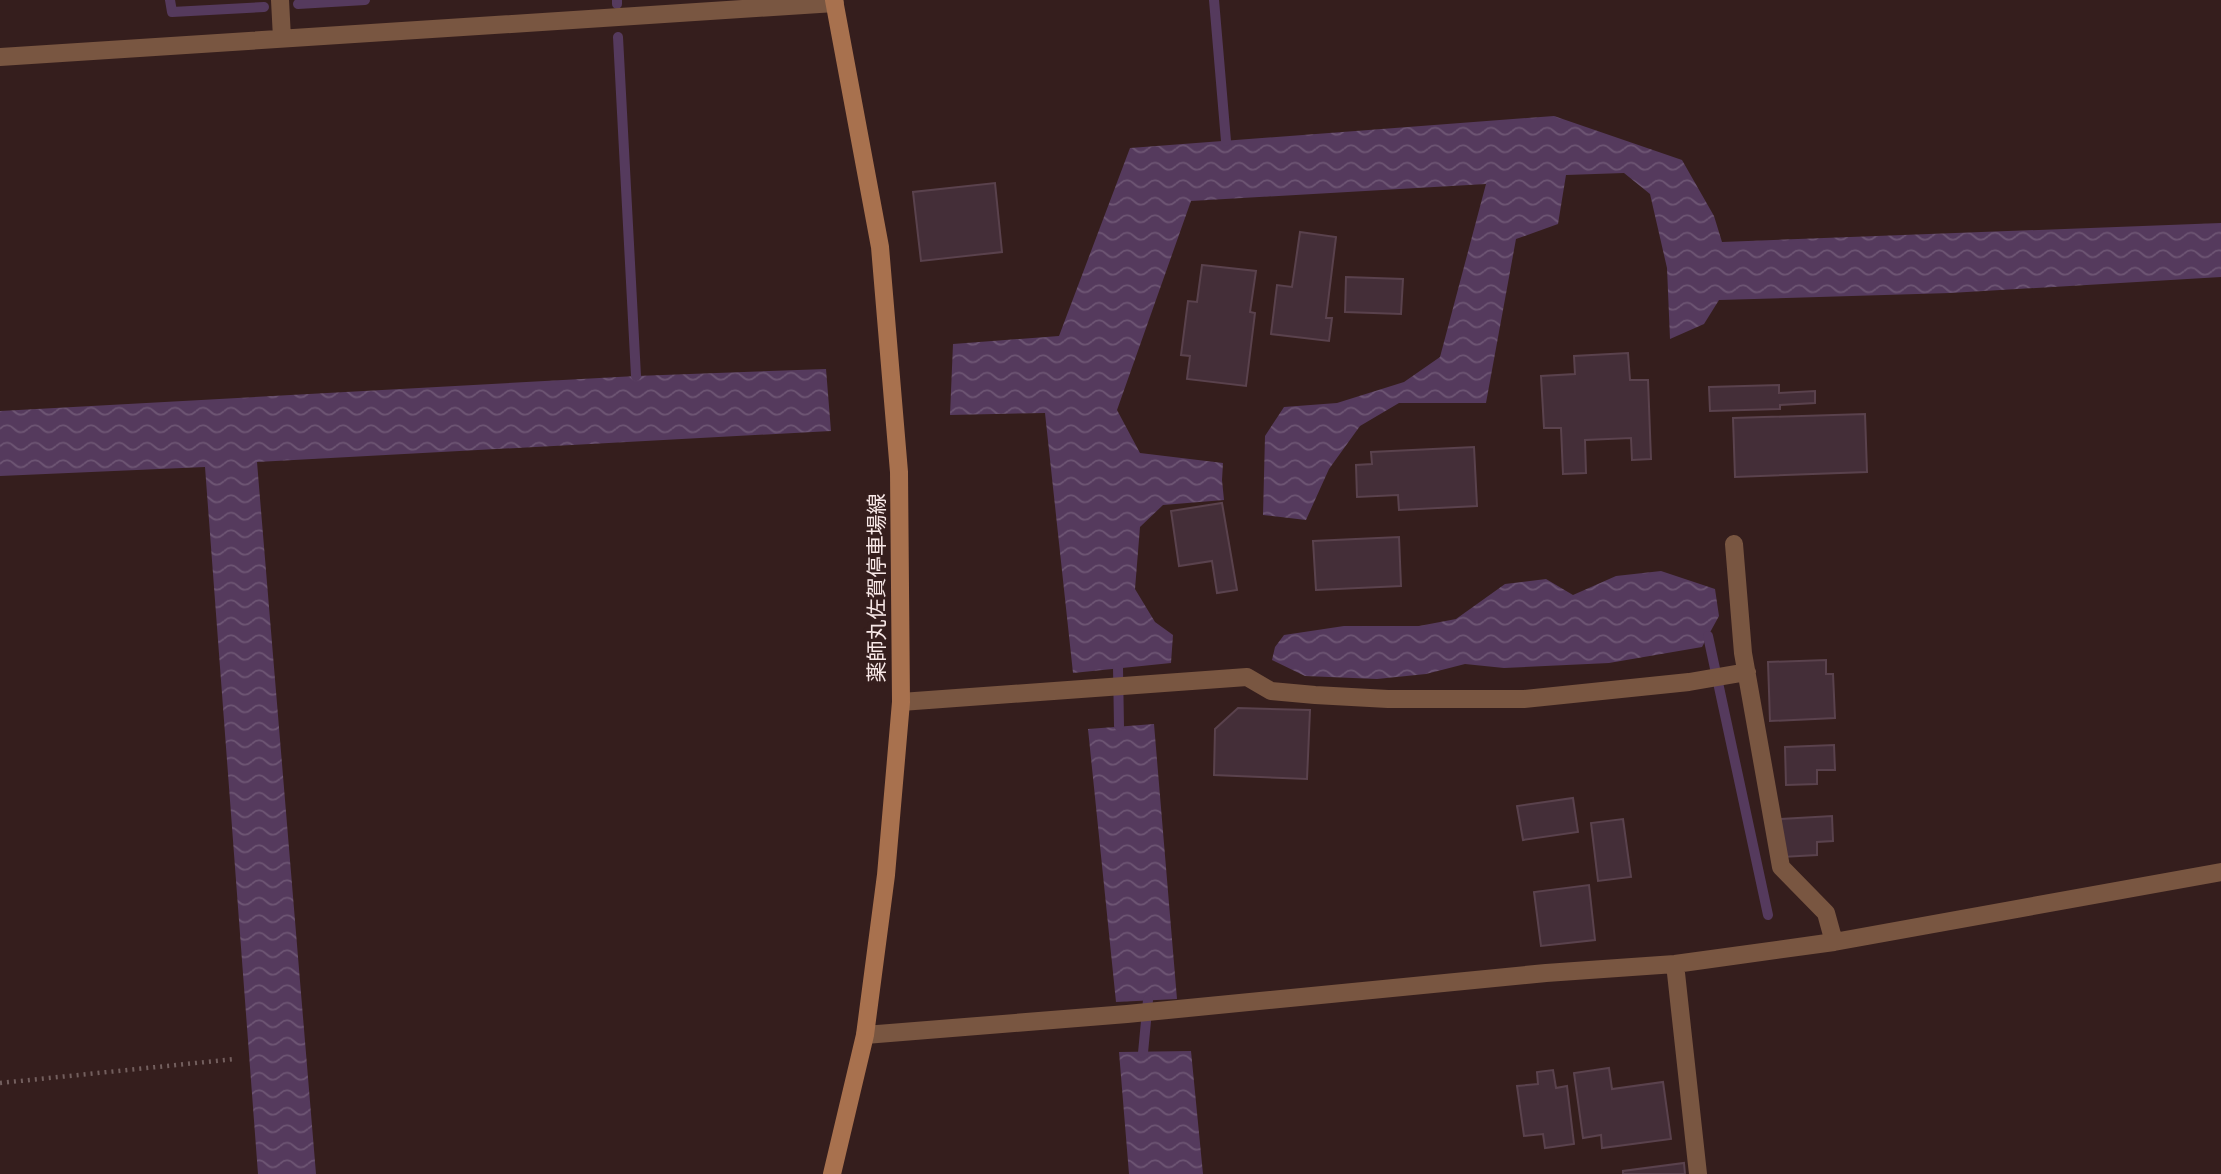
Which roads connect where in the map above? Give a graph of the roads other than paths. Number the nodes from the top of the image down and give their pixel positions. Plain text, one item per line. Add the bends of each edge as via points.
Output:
1 (280, 0) edge
2 (835, 1) edge
3 (282, 38) junction
4 (0, 57) edge
5 (1734, 544) dead end
6 (1747, 672) junction
7 (901, 702) junction
8 (2221, 872) edge
9 (1834, 942) junction
10 (1675, 964) junction
11 (865, 1035) junction
12 (832, 1174) edge
13 (1698, 1174) edge

1 - 3 street
2 - 3 street
2 - 7 main road, 薬師丸佐賀停車場線 via 880,247 899,472
3 - 4 street
5 - 6 street
6 - 7 street via 1524,699 1315,695 1271,691 1247,677
6 - 9 street via 1781,867 1826,913
7 - 11 main road, 薬師丸佐賀停車場線 via 886,875
8 - 9 street
9 - 10 street
10 - 11 street
10 - 13 street
11 - 12 main road, 薬師丸佐賀停車場線

